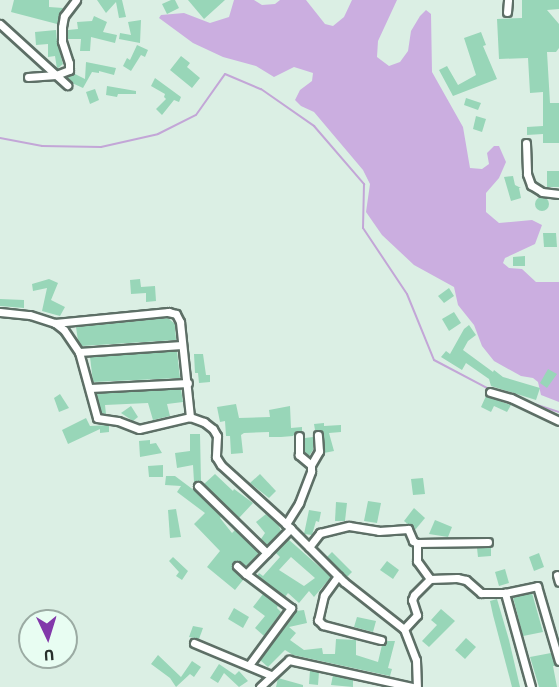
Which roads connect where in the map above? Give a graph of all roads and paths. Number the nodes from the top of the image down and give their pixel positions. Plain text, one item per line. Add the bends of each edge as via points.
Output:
1 (76, 0) edge
2 (508, 0) edge
3 (507, 12) dead end
4 (0, 24) edge
5 (56, 75) junction
6 (28, 77) dead end
7 (67, 85) dead end
8 (526, 143) dead end
9 (559, 194) edge
10 (0, 312) edge
11 (55, 323) junction
12 (183, 345) junction
13 (79, 352) junction
14 (188, 384) junction
15 (90, 388) junction
16 (490, 392) dead end
17 (190, 417) junction
18 (559, 421) edge
19 (318, 435) dead end
20 (299, 436) dead end
21 (311, 465) junction
22 (198, 486) dead end
23 (289, 526) junction
24 (488, 542) dead end
25 (417, 543) junction
26 (309, 547) junction
27 (267, 553) junction
28 (237, 566) dead end
29 (246, 574) junction
30 (338, 576) junction
31 (430, 579) junction
32 (505, 593) junction
33 (404, 629) junction
34 (381, 640) dead end
35 (194, 643) dead end
36 (559, 661) edge
37 (249, 665) junction
38 (271, 675) junction
39 (260, 687) edge
40 (415, 687) edge
41 (531, 687) edge

1 - 5 street via 64,16 62,27 70,67
2 - 3 street
4 - 5 street
5 - 6 street
5 - 7 street
8 - 9 street via 531,185 542,192
10 - 11 street
11 - 12 street via 174,313 180,322
11 - 13 street
12 - 13 street
12 - 14 street
13 - 15 street
14 - 15 street
14 - 17 street
15 - 17 street via 99,419 139,429
16 - 18 street
17 - 23 street via 216,432 216,457 220,465
19 - 21 street via 320,451
20 - 21 street via 300,455
21 - 23 street
22 - 27 street
23 - 26 street
23 - 27 street
24 - 25 street
25 - 26 street via 408,529 379,531 350,526 320,533
25 - 31 street via 417,561
26 - 30 street
27 - 29 street
28 - 29 street
29 - 37 street via 291,608
30 - 33 street
30 - 34 street via 324,595 318,620
31 - 32 street via 462,579 481,593
31 - 33 street via 414,596 417,615
32 - 36 street via 537,586
32 - 41 street
33 - 40 street via 416,660
35 - 37 street
37 - 38 street
38 - 39 street
38 - 40 street via 292,660

